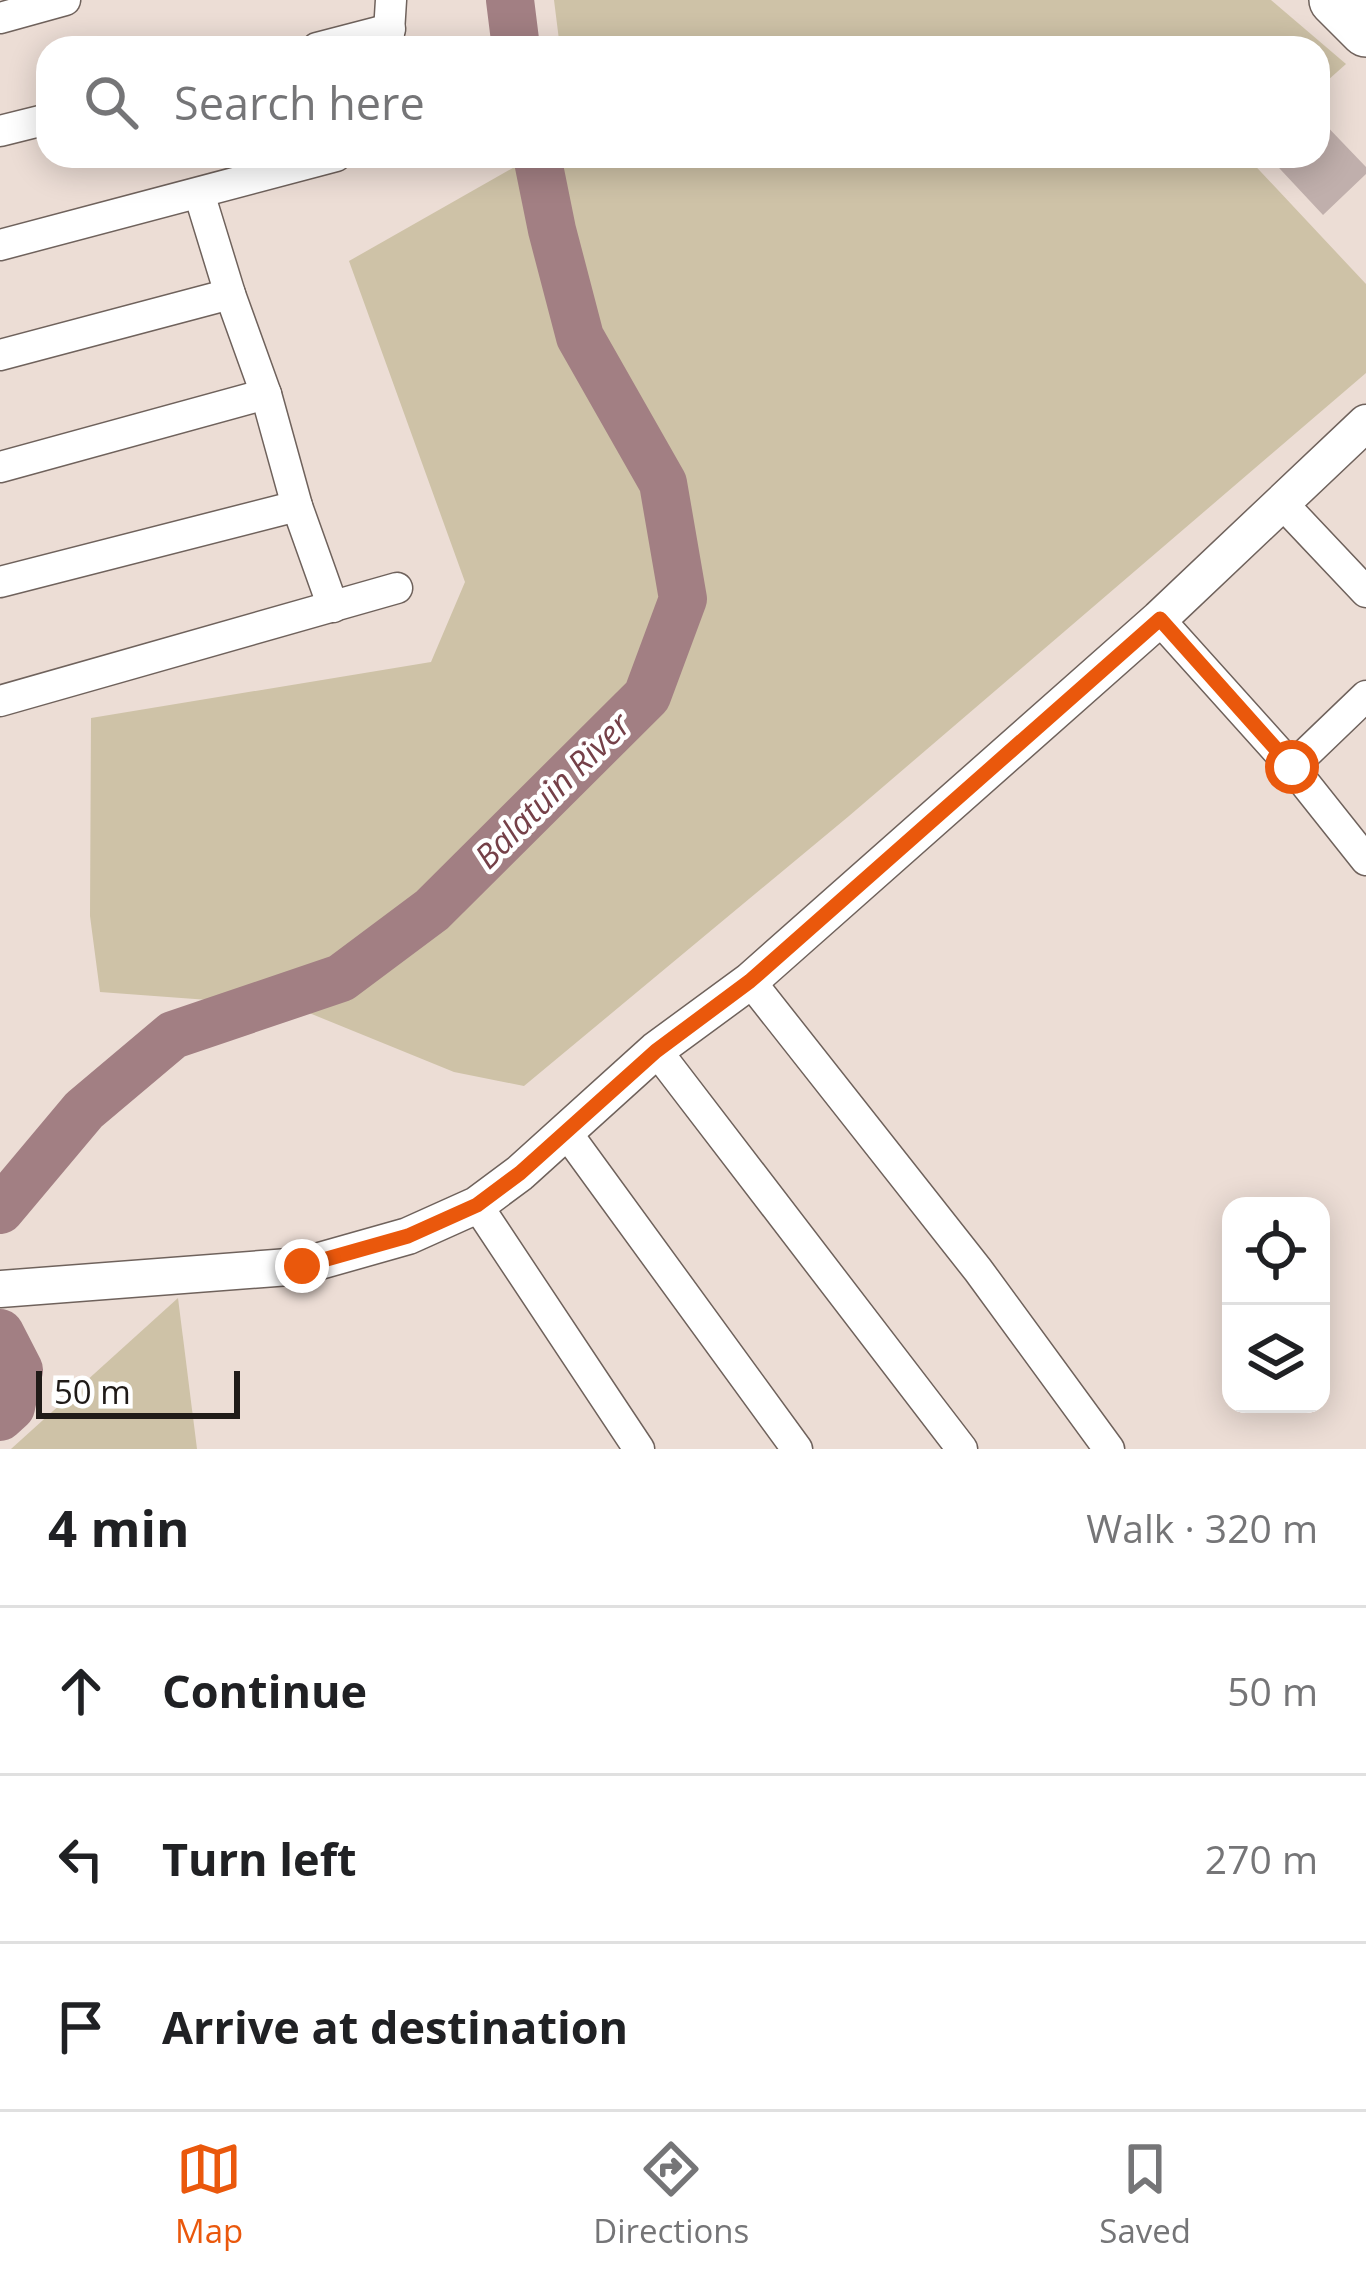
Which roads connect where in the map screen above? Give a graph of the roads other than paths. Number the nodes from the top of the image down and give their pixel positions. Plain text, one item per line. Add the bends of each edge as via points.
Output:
1 (65, 0) edge
2 (1335, 0) edge
3 (0, 19) edge
4 (390, 26) edge
5 (1366, 31) edge
6 (357, 36) edge
7 (36, 122) edge
8 (0, 131) edge
9 (292, 168) edge
10 (199, 193) junction
11 (0, 245) edge
12 (230, 294) junction
13 (0, 355) edge
14 (266, 394) junction
15 (1366, 423) edge
16 (0, 466) edge
17 (1281, 502) junction
18 (297, 506) junction
19 (0, 582) edge
20 (397, 588) dead end
21 (1366, 592) edge
22 (332, 608) junction
23 (1160, 619) junction
24 (1366, 696) edge
25 (0, 701) edge
26 (1292, 767) junction
27 (1366, 860) edge
28 (750, 981) junction
29 (656, 1051) junction
30 (566, 1132) junction
31 (477, 1205) junction
32 (18, 1287) edge
33 (639, 1449) edge
34 (797, 1449) edge
35 (962, 1449) edge
36 (1109, 1449) edge

1 - 3 street
2 - 5 highway
4 - 6 street
7 - 8 street
9 - 10 street
10 - 11 street
10 - 12 street
12 - 13 street
12 - 14 street
14 - 16 street
14 - 18 street
15 - 17 street
17 - 21 street
17 - 23 street
18 - 19 street
18 - 22 street
20 - 22 street
22 - 25 street
23 - 26 street
23 - 28 street
24 - 26 street
26 - 27 street
28 - 29 street
28 - 36 street
29 - 30 street
29 - 35 street
30 - 31 street
30 - 34 street
31 - 32 street via 408,1236 302,1266
31 - 33 street

